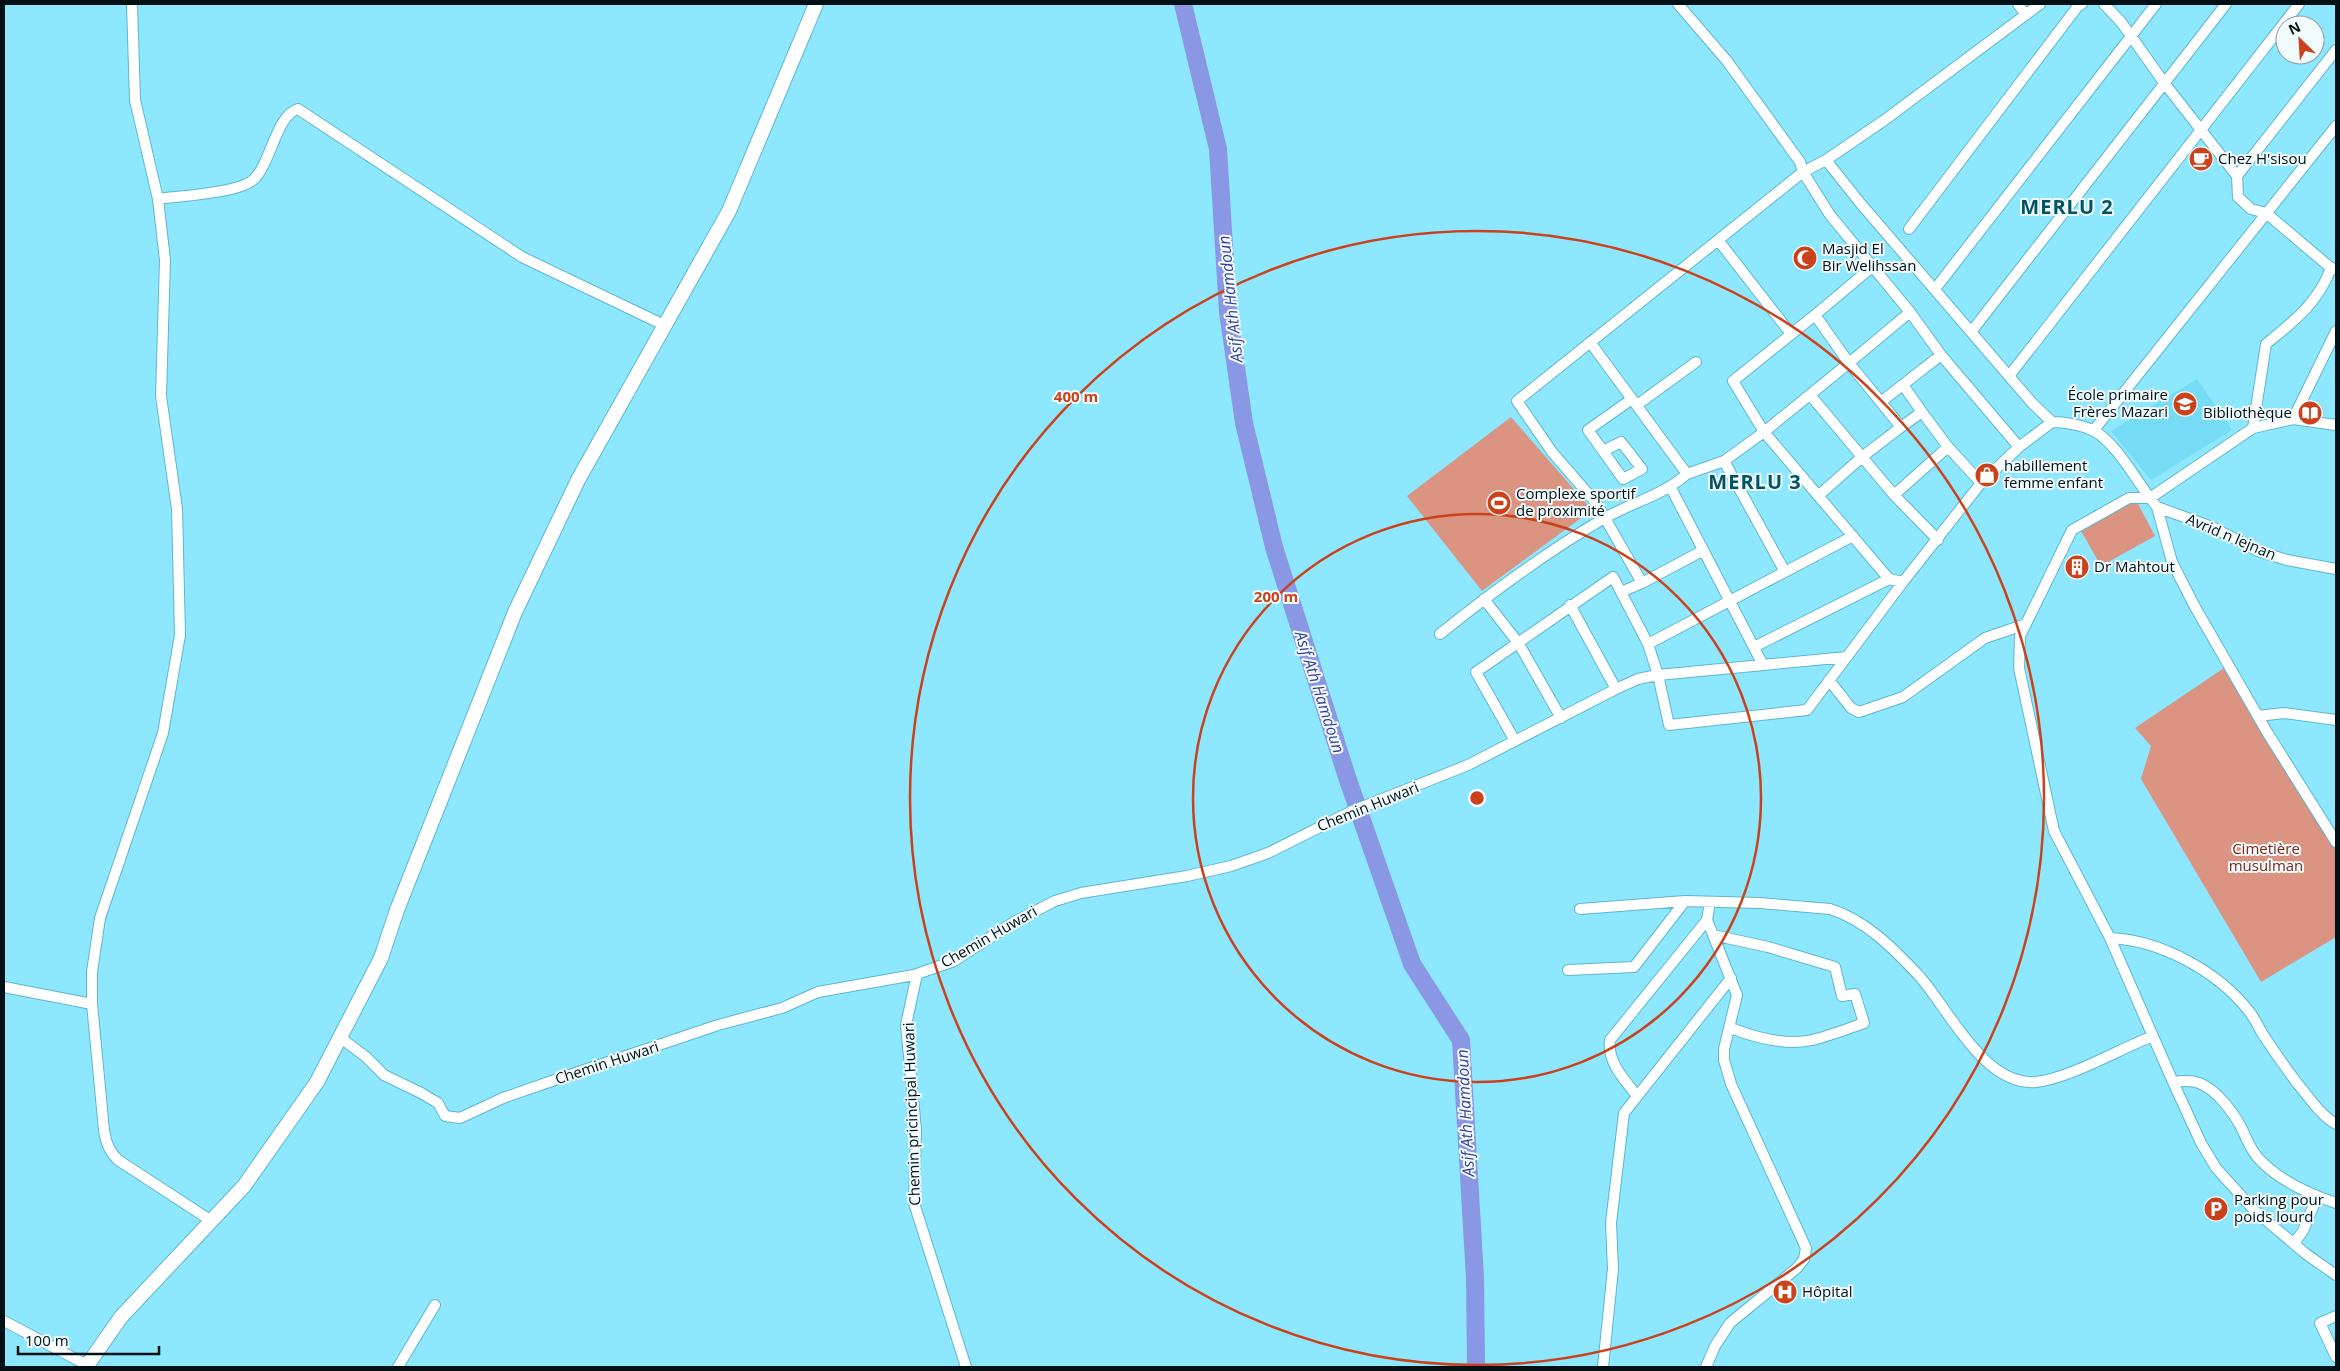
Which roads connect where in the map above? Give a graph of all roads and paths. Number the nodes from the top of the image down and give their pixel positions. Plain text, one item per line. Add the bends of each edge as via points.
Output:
1 (132, 4) edge
2 (816, 4) edge
3 (1678, 4) edge
4 (2018, 4) edge
5 (2040, 4) edge
6 (2082, 4) edge
7 (2104, 4) edge
8 (2156, 4) edge
9 (2226, 4) edge
10 (2299, 4) edge
11 (2026, 15) junction
12 (2131, 36) junction
13 (2336, 50) edge
14 (2164, 84) junction
15 (2336, 126) edge
16 (2200, 130) junction
17 (1826, 160) junction
18 (1803, 172) junction
19 (2237, 176) junction
20 (158, 199) junction
21 (2266, 213) junction
22 (1909, 229) dead end
23 (1718, 240) junction
24 (1872, 267) junction
25 (2333, 268) edge
26 (1935, 289) junction
27 (1910, 312) junction
28 (1815, 315) junction
29 (666, 326) junction
30 (2336, 331) edge
31 (1971, 332) junction
32 (1791, 334) junction
33 (1590, 342) junction
34 (1941, 355) junction
35 (1696, 362) dead end
36 (1849, 363) junction
37 (2009, 376) junction
38 (1903, 385) junction
39 (1811, 396) junction
40 (1882, 401) junction
41 (1634, 402) junction
42 (1922, 412) junction
43 (2293, 419) junction
44 (2052, 422) junction
45 (2336, 425) edge
46 (1901, 427) junction
47 (2253, 428) junction
48 (2094, 430) junction
49 (1764, 432) junction
50 (1948, 447) junction
51 (2019, 447) junction
52 (1603, 451) dead end
53 (1862, 457) junction
54 (1724, 461) junction
55 (1687, 474) junction
56 (1981, 484) junction
57 (1671, 488) junction
58 (1894, 495) junction
59 (1818, 496) junction
60 (2150, 498) junction
61 (2157, 507) junction
62 (1605, 517) junction
63 (1853, 536) junction
64 (1938, 540) junction
65 (1702, 552) junction
66 (2336, 569) edge
67 (1784, 570) junction
68 (1889, 578) junction
69 (1903, 582) junction
70 (1642, 584) junction
71 (1621, 592) junction
72 (1484, 599) junction
73 (1730, 600) junction
74 (1570, 605) junction
75 (2026, 624) junction
76 (1440, 634) dead end
77 (1519, 644) junction
78 (1648, 644) junction
79 (1754, 647) junction
80 (1847, 657) junction
81 (1763, 665) junction
82 (1658, 675) junction
83 (1830, 680) junction
84 (1616, 689) junction
85 (2258, 716) junction
86 (1561, 718) junction
87 (2336, 720) edge
88 (1515, 741) junction
89 (2336, 842) edge
90 (1685, 901) junction
91 (1710, 902) junction
92 (1580, 909) dead end
93 (1707, 920) junction
94 (1713, 935) junction
95 (2110, 938) junction
96 (1568, 970) dead end
97 (917, 974) junction
98 (1731, 978) junction
99 (4, 987) edge
100 (92, 1004) junction
101 (1731, 1028) junction
102 (2153, 1036) junction
103 (341, 1038) junction
104 (2172, 1082) junction
105 (1637, 1096) junction
106 (2336, 1124) edge
107 (2317, 1197) junction
108 (2336, 1203) edge
109 (210, 1220) junction
110 (2294, 1244) junction
111 (2336, 1275) edge
112 (435, 1305) dead end
113 (2336, 1316) edge
114 (4, 1321) edge
115 (2336, 1357) edge
116 (86, 1366) edge
117 (398, 1367) edge
118 (966, 1367) edge
119 (1603, 1367) edge
120 (1706, 1367) edge

1 - 20 street via 135,100
2 - 29 street via 729,211
3 - 18 street via 1727,61 1800,162
4 - 11 street
5 - 11 street
6 - 22 street
7 - 12 street
8 - 12 street
9 - 14 street
10 - 16 street
11 - 17 street
12 - 14 street
12 - 26 street
13 - 19 street
14 - 16 street
14 - 31 street
15 - 21 street
16 - 19 street
16 - 37 street
17 - 18 street
17 - 26 street
18 - 23 street
18 - 24 street via 1830,215
19 - 21 street via 2238,197 2251,209
20 - 29 street via 240,187 253,180 287,116 298,109 522,257
20 - 100 street via 165,260 161,396 177,509 180,635 162,733 100,918 92,972
21 - 25 street
21 - 48 street
23 - 32 street
23 - 33 street
24 - 27 street
24 - 28 street
25 - 47 street via 2310,307 2266,344
26 - 31 street
27 - 34 street
27 - 36 street
28 - 32 street
28 - 36 street
29 - 103 street via 578,480 519,603 381,958
30 - 43 street
31 - 37 street
32 - 49 street via 1733,382
33 - 41 street
33 - 62 street via 1517,401 1552,452
34 - 38 street
34 - 51 street
35 - 41 street
36 - 39 street
36 - 40 street
37 - 44 street
38 - 40 street
38 - 42 street
39 - 49 street
39 - 53 street
40 - 46 street
41 - 52 street via 1588,430
41 - 55 street
42 - 46 street
42 - 50 street
43 - 45 street
43 - 47 street
44 - 48 street
44 - 51 street
46 - 53 street
47 - 60 street
48 - 60 street via 2107,441
49 - 54 street
49 - 59 street
50 - 56 street
50 - 58 street
51 - 56 street
53 - 58 street
53 - 59 street
54 - 55 street
54 - 67 street
55 - 57 street
56 - 64 street
57 - 62 street
57 - 65 street
58 - 64 street
59 - 63 street
60 - 61 street
60 - 75 street via 2129,498 2072,530
61 - 66 street, Avrid n lejnan via 2212,527 2258,550 2287,560
61 - 85 street via 2172,562 2182,585
62 - 70 street
62 - 72 street via 1536,560
63 - 67 street
63 - 68 street
64 - 69 street
65 - 70 street
65 - 73 street
67 - 73 street
68 - 69 street
68 - 79 street
69 - 80 street
70 - 71 street
71 - 74 street via 1613,577
71 - 78 street
72 - 76 street
72 - 77 street
73 - 78 street
73 - 79 street
74 - 77 street
74 - 84 street
75 - 83 street via 1985,638 1903,696 1859,712 1851,708
75 - 95 street via 2020,636 2019,668 2054,831
77 - 86 street
77 - 88 street via 1476,672
78 - 82 street
79 - 81 street
80 - 81 street, Chemin Huwari
80 - 83 street
81 - 82 street, Chemin Huwari
82 - 83 street via 1668,725 1807,710
82 - 84 street, Chemin Huwari via 1638,679
84 - 86 street, Chemin Huwari
85 - 87 street via 2284,713
85 - 89 street
86 - 88 street, Chemin Huwari
88 - 97 street, Chemin Huwari via 1468,765 1352,811 1268,854 1187,876 1081,893 1055,901 1014,922 954,961
90 - 91 street
90 - 92 street
90 - 96 street via 1634,967
91 - 93 street
91 - 102 street via 1830,909 1856,919 1894,950 1920,977 1980,1055 2000,1074 2017,1080 2036,1082 2053,1078
93 - 94 street
93 - 105 street via 1610,1040 1609,1049 1618,1071
94 - 98 street
94 - 101 street via 1835,967 1842,996 1855,994 1864,1023 1810,1041 1775,1040
95 - 102 street
95 - 106 street via 2156,946 2214,979 2248,1010 2289,1072 2318,1108
97 - 103 street, Chemin Huwari via 818,992 782,1008 718,1025 503,1098 460,1118 445,1116 438,1103 384,1075
97 - 118 street, Chemin pricincipal Huwari via 906,1025 916,1130 914,1203
98 - 101 street via 1738,995
98 - 105 street
99 - 100 street
100 - 109 street via 104,1130 110,1152
101 - 120 street via 1724,1049 1731,1084 1806,1248 1804,1259 1797,1268 1730,1323
102 - 104 street
103 - 109 street via 317,1082 244,1186
104 - 107 street via 2198,1082 2214,1092 2240,1126 2251,1151 2261,1162 2276,1175
104 - 110 street via 2216,1168 2254,1210
105 - 119 street via 1624,1113 1611,1223 1613,1269
107 - 108 street
107 - 110 street
109 - 116 street via 121,1317
110 - 111 street
112 - 117 street
113 - 115 street via 2320,1323
114 - 116 street

